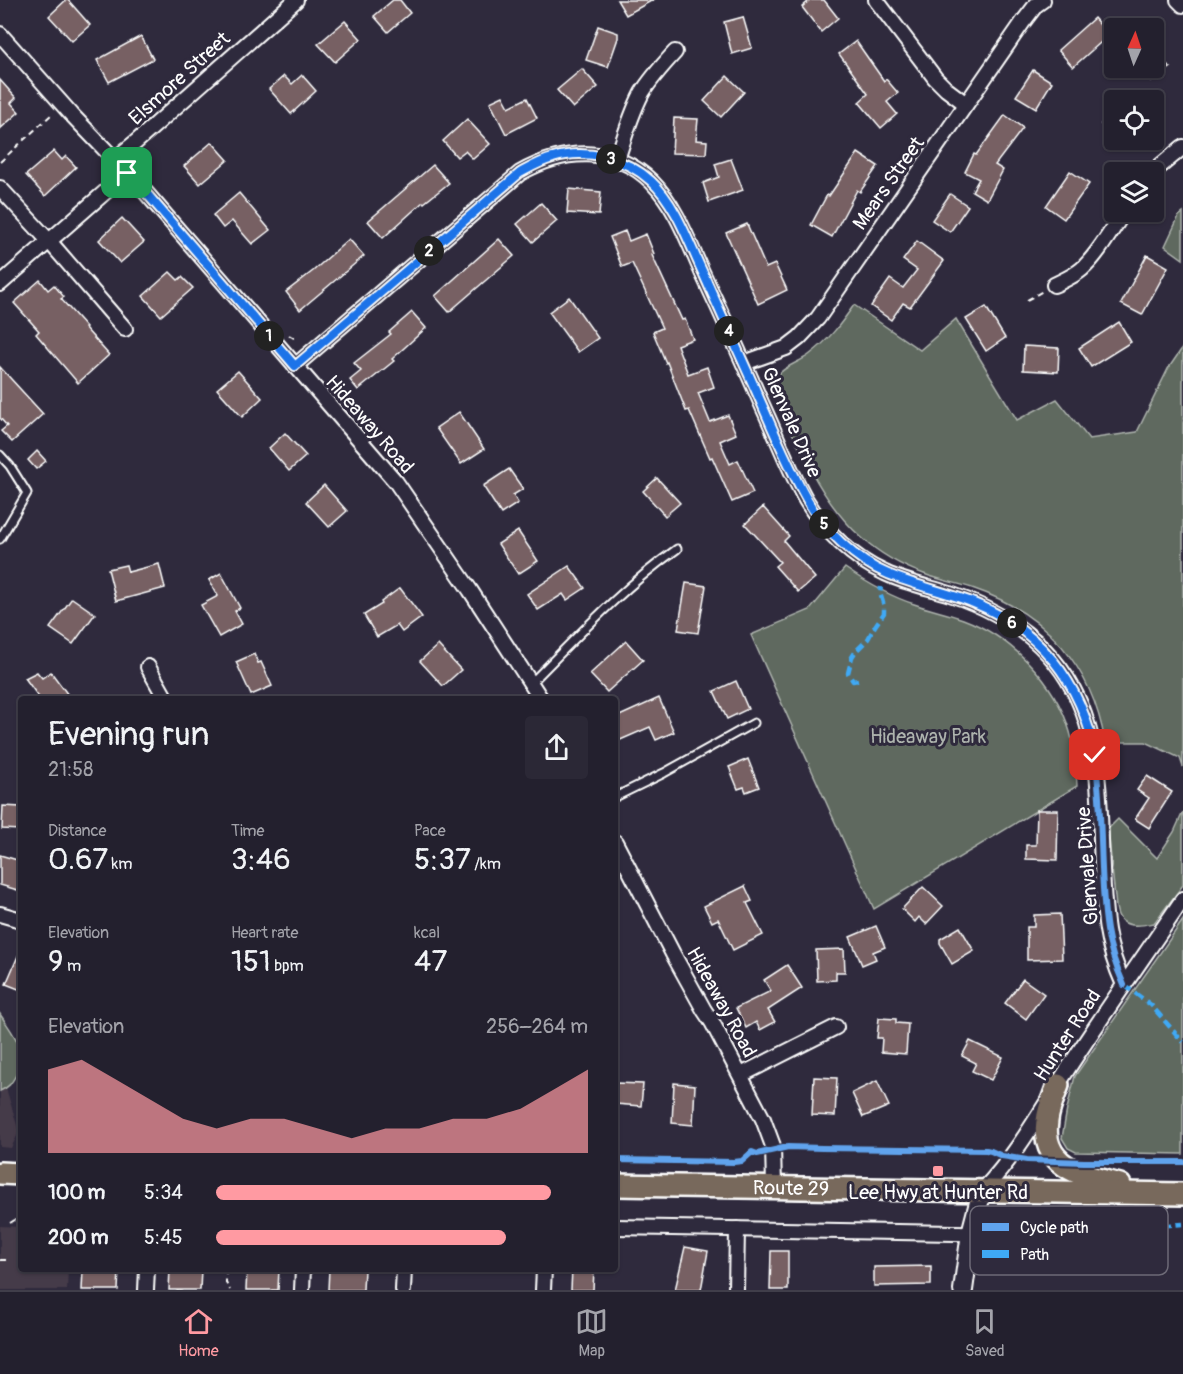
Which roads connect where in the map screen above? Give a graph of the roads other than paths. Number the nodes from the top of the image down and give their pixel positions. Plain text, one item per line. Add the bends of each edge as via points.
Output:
1 (296, 0) edge
2 (876, 0) edge
3 (1042, 0) edge
4 (1178, 0) edge
5 (1183, 5) edge
6 (0, 34) edge
7 (675, 52) dead end
8 (966, 104) junction
9 (1183, 147) edge
10 (114, 160) junction
11 (617, 160) junction
12 (1164, 163) edge
13 (127, 173) junction
14 (0, 188) edge
15 (1117, 222) edge
16 (49, 241) junction
17 (0, 284) edge
18 (1054, 285) road end
19 (125, 329) dead end
20 (744, 363) junction
21 (295, 366) junction
22 (0, 455) edge
23 (0, 539) edge
24 (677, 549) dead end
25 (148, 667) dead end
26 (531, 682) junction
27 (164, 696) edge
28 (539, 696) edge
29 (754, 723) dead end
30 (618, 796) edge
31 (618, 848) edge
32 (1183, 899) edge
33 (0, 914) edge
34 (18, 919) edge
35 (1124, 985) junction
36 (836, 1027) dead end
37 (741, 1075) junction
38 (1058, 1085) junction
39 (0, 1173) edge
40 (18, 1174) edge
41 (618, 1185) edge
42 (774, 1187) junction
43 (982, 1191) junction
44 (1152, 1193) junction
45 (1183, 1194) edge
46 (978, 1206) edge
47 (618, 1227) edge
48 (737, 1229) junction
49 (970, 1233) edge
50 (970, 1240) edge
51 (147, 1272) edge
52 (303, 1272) edge
53 (404, 1272) edge
54 (544, 1272) edge
55 (146, 1290) edge
56 (302, 1290) edge
57 (403, 1290) edge
58 (543, 1290) edge
59 (736, 1290) edge
60 (963, 1290) edge

1 - 10 street, Elsmore Street
2 - 8 street via 935,78
3 - 8 street, Mears Street
4 - 5 street
6 - 10 street, Hideaway Road
7 - 11 street via 643,92
8 - 20 street, Mears Street via 818,318 786,348
9 - 12 street
10 - 13 street, Hideaway Road
11 - 20 street, Glenvale Drive via 637,170 663,194
11 - 21 street, Glenvale Drive via 575,154 555,157 520,173
13 - 16 street
13 - 21 street, Hideaway Road
14 - 16 street
15 - 18 street via 1083,268
16 - 17 street
16 - 19 street
20 - 35 street, Glenvale Drive via 807,500 839,541 885,573 971,602 1010,621 1044,649 1072,686 1092,737 1107,930
21 - 26 street, Hideaway Road via 396,482
22 - 23 lane via 27,492
24 - 26 lane via 624,592
25 - 27 street
26 - 28 street, Hideaway Road
29 - 30 lane
31 - 37 street, Hideaway Road
32 - 35 street, Hunter Road
33 - 34 street
35 - 38 street, Hunter Road
36 - 37 street
37 - 42 street, Hideaway Road via 773,1146
38 - 43 street, Hunter Road via 1011,1158
38 - 44 main road via 1046,1130 1050,1149 1059,1161 1087,1177
39 - 40 main road
41 - 42 main road, Route 29
42 - 43 main road, Route 29
43 - 44 main road, Route 29
43 - 46 street
44 - 45 main road, Route 29
47 - 48 street
48 - 49 street
48 - 59 street
50 - 60 street
51 - 55 street
52 - 56 street
53 - 57 street
54 - 58 street

